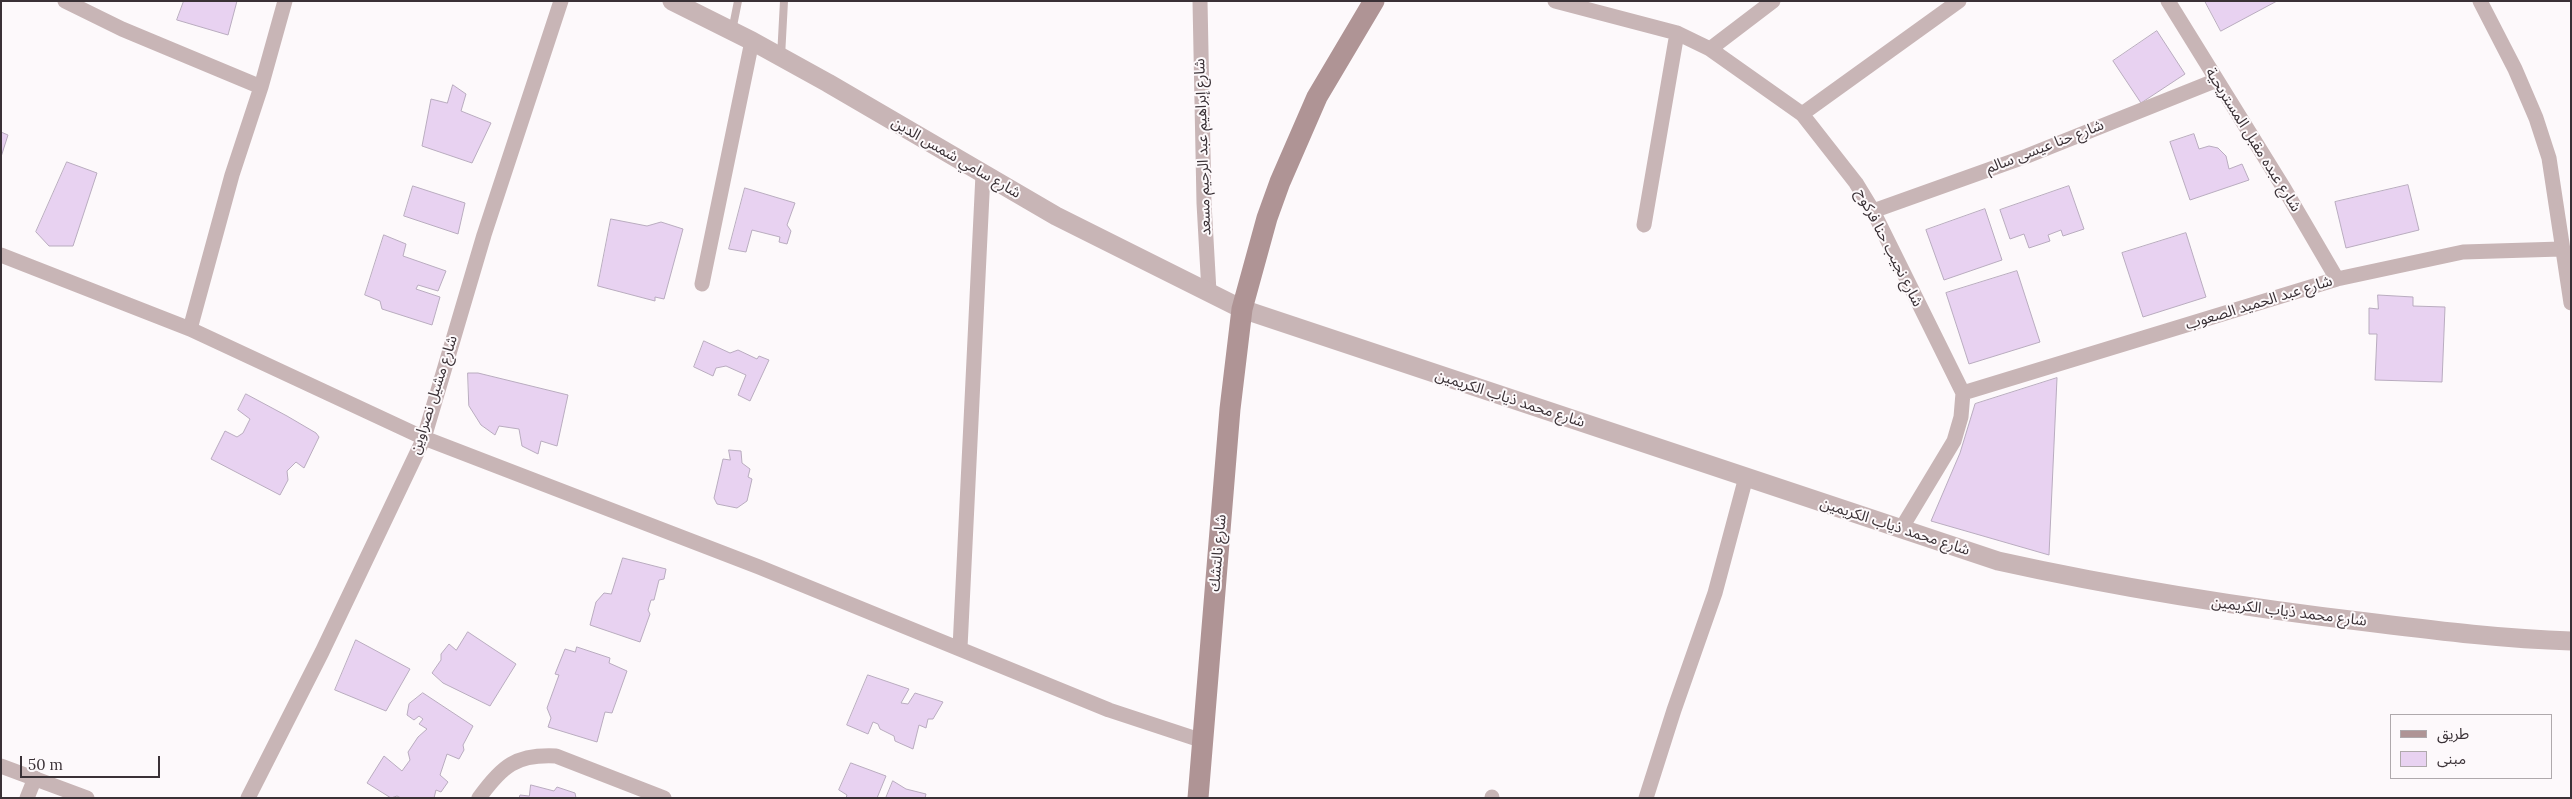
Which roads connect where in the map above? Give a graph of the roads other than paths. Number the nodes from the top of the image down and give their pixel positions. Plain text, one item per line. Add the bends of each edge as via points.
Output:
1 (65, 1) edge
2 (285, 1) edge
3 (561, 1) edge
4 (672, 1) edge
5 (738, 1) edge
6 (784, 1) edge
7 (1200, 1) edge
8 (1374, 1) edge
9 (1555, 1) edge
10 (1773, 1) edge
11 (1959, 1) edge
12 (2168, 1) edge
13 (2480, 1) edge
14 (732, 31) junction
15 (1677, 34) junction
16 (752, 41) junction
17 (1710, 49) junction
18 (781, 57) junction
19 (2217, 80) junction
20 (261, 87) junction
21 (1802, 114) junction
22 (983, 174) junction
23 (1872, 211) junction
24 (1644, 225) dead end
25 (2566, 250) edge
26 (1, 255) edge
27 (2338, 279) junction
28 (702, 284) dead end
29 (1209, 292) junction
30 (2571, 303) edge
31 (1242, 309) junction
32 (190, 329) junction
33 (1963, 393) junction
34 (424, 438) junction
35 (1746, 477) junction
36 (1901, 529) junction
37 (2571, 641) edge
38 (960, 648) junction
39 (1203, 741) junction
40 (1, 766) edge
41 (35, 778) junction
42 (26, 798) edge
43 (87, 798) edge
44 (248, 798) edge
45 (479, 798) edge
46 (664, 798) edge
47 (1198, 798) edge
48 (1646, 798) edge

1 - 20 street
2 - 20 street
3 - 34 street, شارع مشيل نصراوين via 484,235
4 - 14 street, شارع سامي شمس الدين
5 - 14 lane
6 - 18 lane
7 - 29 street, شارع إبراهيم عبد الرحيم مسعد
8 - 31 main road, شارع نالتشك via 1317,97 1280,182
9 - 15 street, شارع نجيب حنا فركوح
10 - 17 street
11 - 21 street
12 - 19 street, شارع عبده مقبل المستريحية
13 - 25 street via 2536,118 2550,158
14 - 16 street, شارع سامي شمس الدين
15 - 17 street, شارع نجيب حنا فركوح
15 - 24 street
16 - 18 street, شارع سامي شمس الدين
16 - 28 street
17 - 21 street, شارع نجيب حنا فركوح
18 - 22 street, شارع سامي شمس الدين
19 - 23 street, شارع حنا عيسى سالم via 2027,156
19 - 27 street, شارع عبده مقبل المستريحية
20 - 32 street via 232,175
21 - 23 street, شارع نجيب حنا فركوح via 1856,183
22 - 29 street, شارع سامي شمس الدين via 1056,216
22 - 38 street
23 - 33 street, شارع نجيب حنا فركوح
25 - 27 street, شارع عبد الحميد الصعوب via 2462,252
25 - 30 street
26 - 32 street
27 - 33 street, شارع عبد الحميد الصعوب
29 - 31 street, شارع سامي شمس الدين
31 - 35 street, شارع محمد ذياب الكريمين
31 - 39 main road, شارع نالتشك
32 - 34 street
33 - 36 street via 1954,441
34 - 38 street
34 - 44 street, شارع مشيل نصراوين
35 - 36 street, شارع محمد ذياب الكريمين
35 - 48 street via 1714,593
36 - 37 street, شارع محمد ذياب الكريمين via 1998,561 2195,600 2508,638
38 - 39 street via 1109,710
39 - 47 main road, شارع نالتشك
40 - 41 street
41 - 42 street
41 - 43 street
45 - 46 street via 507,765 538,755 556,756

